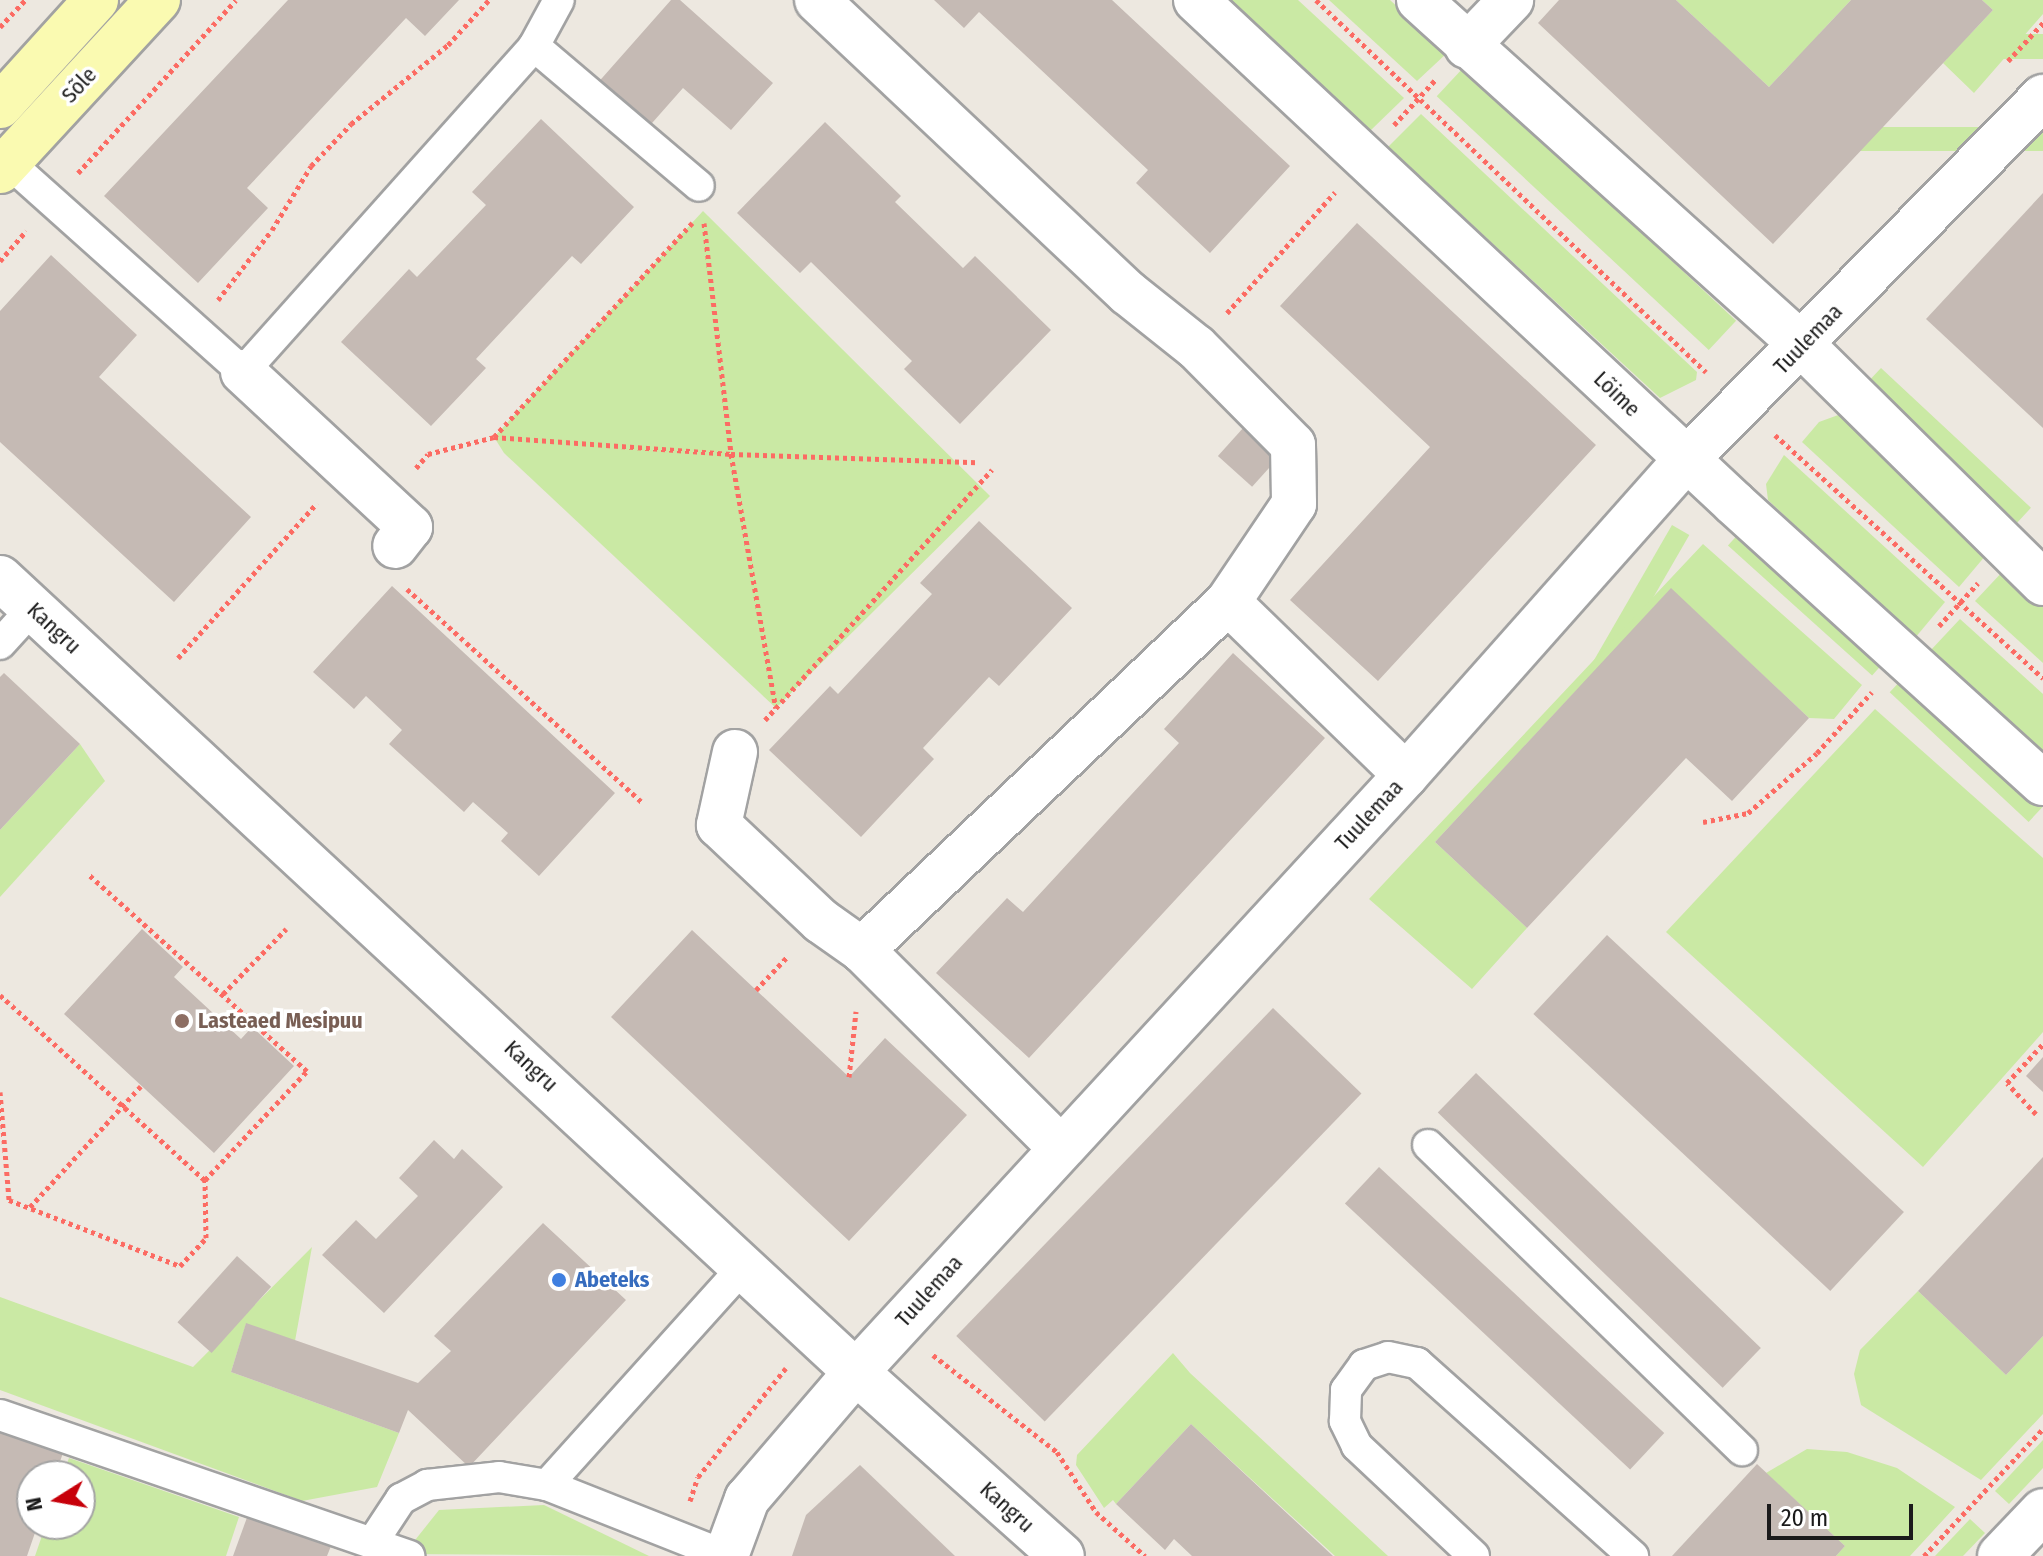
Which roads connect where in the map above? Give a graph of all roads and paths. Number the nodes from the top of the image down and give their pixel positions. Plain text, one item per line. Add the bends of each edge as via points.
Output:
1 (25, 0) edge
2 (96, 0) edge
3 (158, 0) edge
4 (236, 0) edge
5 (489, 0) edge
6 (559, 0) edge
7 (817, 0) edge
8 (1196, 0) edge
9 (1316, 0) edge
10 (1419, 0) edge
11 (1511, 0) edge
12 (0, 27) edge
13 (534, 46) junction
14 (1467, 46) junction
15 (1419, 96) junction
16 (2043, 97) edge
17 (0, 106) edge
18 (1368, 155) junction
19 (4, 167) edge
20 (699, 186) dead end
21 (53, 200) junction
22 (0, 261) edge
23 (195, 328) junction
24 (1802, 345) junction
25 (1196, 347) junction
26 (243, 372) junction
27 (1742, 405) junction
28 (494, 437) junction
29 (731, 454) junction
30 (1687, 459) junction
31 (977, 462) dead end
32 (347, 469) junction
33 (992, 470) dead end
34 (394, 546) junction
35 (2008, 550) junction
36 (0, 578) edge
37 (2043, 583) edge
38 (1228, 602) junction
39 (1960, 603) junction
40 (32, 609) junction
41 (0, 644) edge
42 (178, 658) dead end
43 (1909, 658) junction
44 (2043, 678) edge
45 (776, 708) junction
46 (735, 752) joint
47 (1406, 775) junction
48 (2043, 783) edge
49 (643, 803) dead end
50 (1703, 822) dead end
51 (88, 874) dead end
52 (286, 929) dead end
53 (862, 950) junction
54 (223, 994) junction
55 (0, 995) edge
56 (2043, 1044) edge
57 (141, 1086) dead end
58 (0, 1092) edge
59 (123, 1106) junction
60 (2036, 1114) dead end
61 (1428, 1145) dead end
62 (1060, 1147) junction
63 (205, 1180) junction
64 (30, 1207) junction
65 (745, 1265) junction
66 (926, 1350) dead end
67 (856, 1372) junction
68 (0, 1415) edge
69 (2043, 1429) edge
70 (1742, 1450) dead end
71 (547, 1485) junction
72 (2043, 1511) edge
73 (372, 1543) junction
74 (409, 1556) edge
75 (726, 1556) edge
76 (1062, 1556) edge
77 (1145, 1556) edge
78 (1474, 1556) edge
79 (1633, 1556) edge
80 (1924, 1556) edge
81 (2000, 1556) edge

1 - 12 path
2 - 17 main road, Sõle
3 - 19 main road, Sõle
4 - 21 path
5 - 23 path via 448,45 351,124 311,166 272,230
6 - 13 lane
7 - 25 street via 1116,282
8 - 18 street, Lõime
9 - 15 path
10 - 14 street
11 - 14 street
13 - 20 lane
13 - 26 lane
14 - 15 path
14 - 24 street
15 - 18 path
15 - 27 path
16 - 24 street, Tuulemaa
18 - 25 path
18 - 30 street, Lõime
19 - 21 lane
21 - 22 path
21 - 23 lane
23 - 26 lane
24 - 27 street, Tuulemaa
24 - 35 street
25 - 38 street via 1293,445 1294,504
26 - 32 street
27 - 30 street, Tuulemaa
27 - 39 path
28 - 29 path
28 - 29 path via 703,211
28 - 34 path via 428,454
29 - 31 path
29 - 45 path
30 - 43 street, Lõime
30 - 47 street, Tuulemaa
32 - 34 street
32 - 42 path
33 - 45 path
34 - 49 path
35 - 37 street
35 - 39 path
36 - 40 street, Kangru
38 - 47 street
38 - 53 street
39 - 43 path
39 - 44 path
40 - 41 lane
40 - 65 street, Kangru
43 - 48 street, Lõime
43 - 50 path via 1817,753 1748,813
45 - 46 path
46 - 53 street via 719,825 821,921
47 - 62 street, Tuulemaa
51 - 54 path
52 - 54 path
53 - 62 street
54 - 63 path via 307,1071
55 - 59 path
56 - 60 path via 2007,1083
57 - 59 path
58 - 64 path via 9,1200
59 - 63 path
59 - 64 path
61 - 70 lane
62 - 67 street, Tuulemaa
63 - 64 path via 206,1238 180,1266
65 - 67 street, Kangru
65 - 71 lane
66 - 77 path via 1057,1452 1096,1512
67 - 75 street, Tuulemaa via 747,1499
67 - 76 street, Kangru
68 - 73 lane
69 - 80 path
71 - 73 lane via 499,1477 427,1485 401,1499
71 - 75 lane
72 - 81 street
73 - 74 lane
78 - 79 lane via 1357,1446 1345,1421 1346,1390 1364,1365 1388,1357 1417,1363

